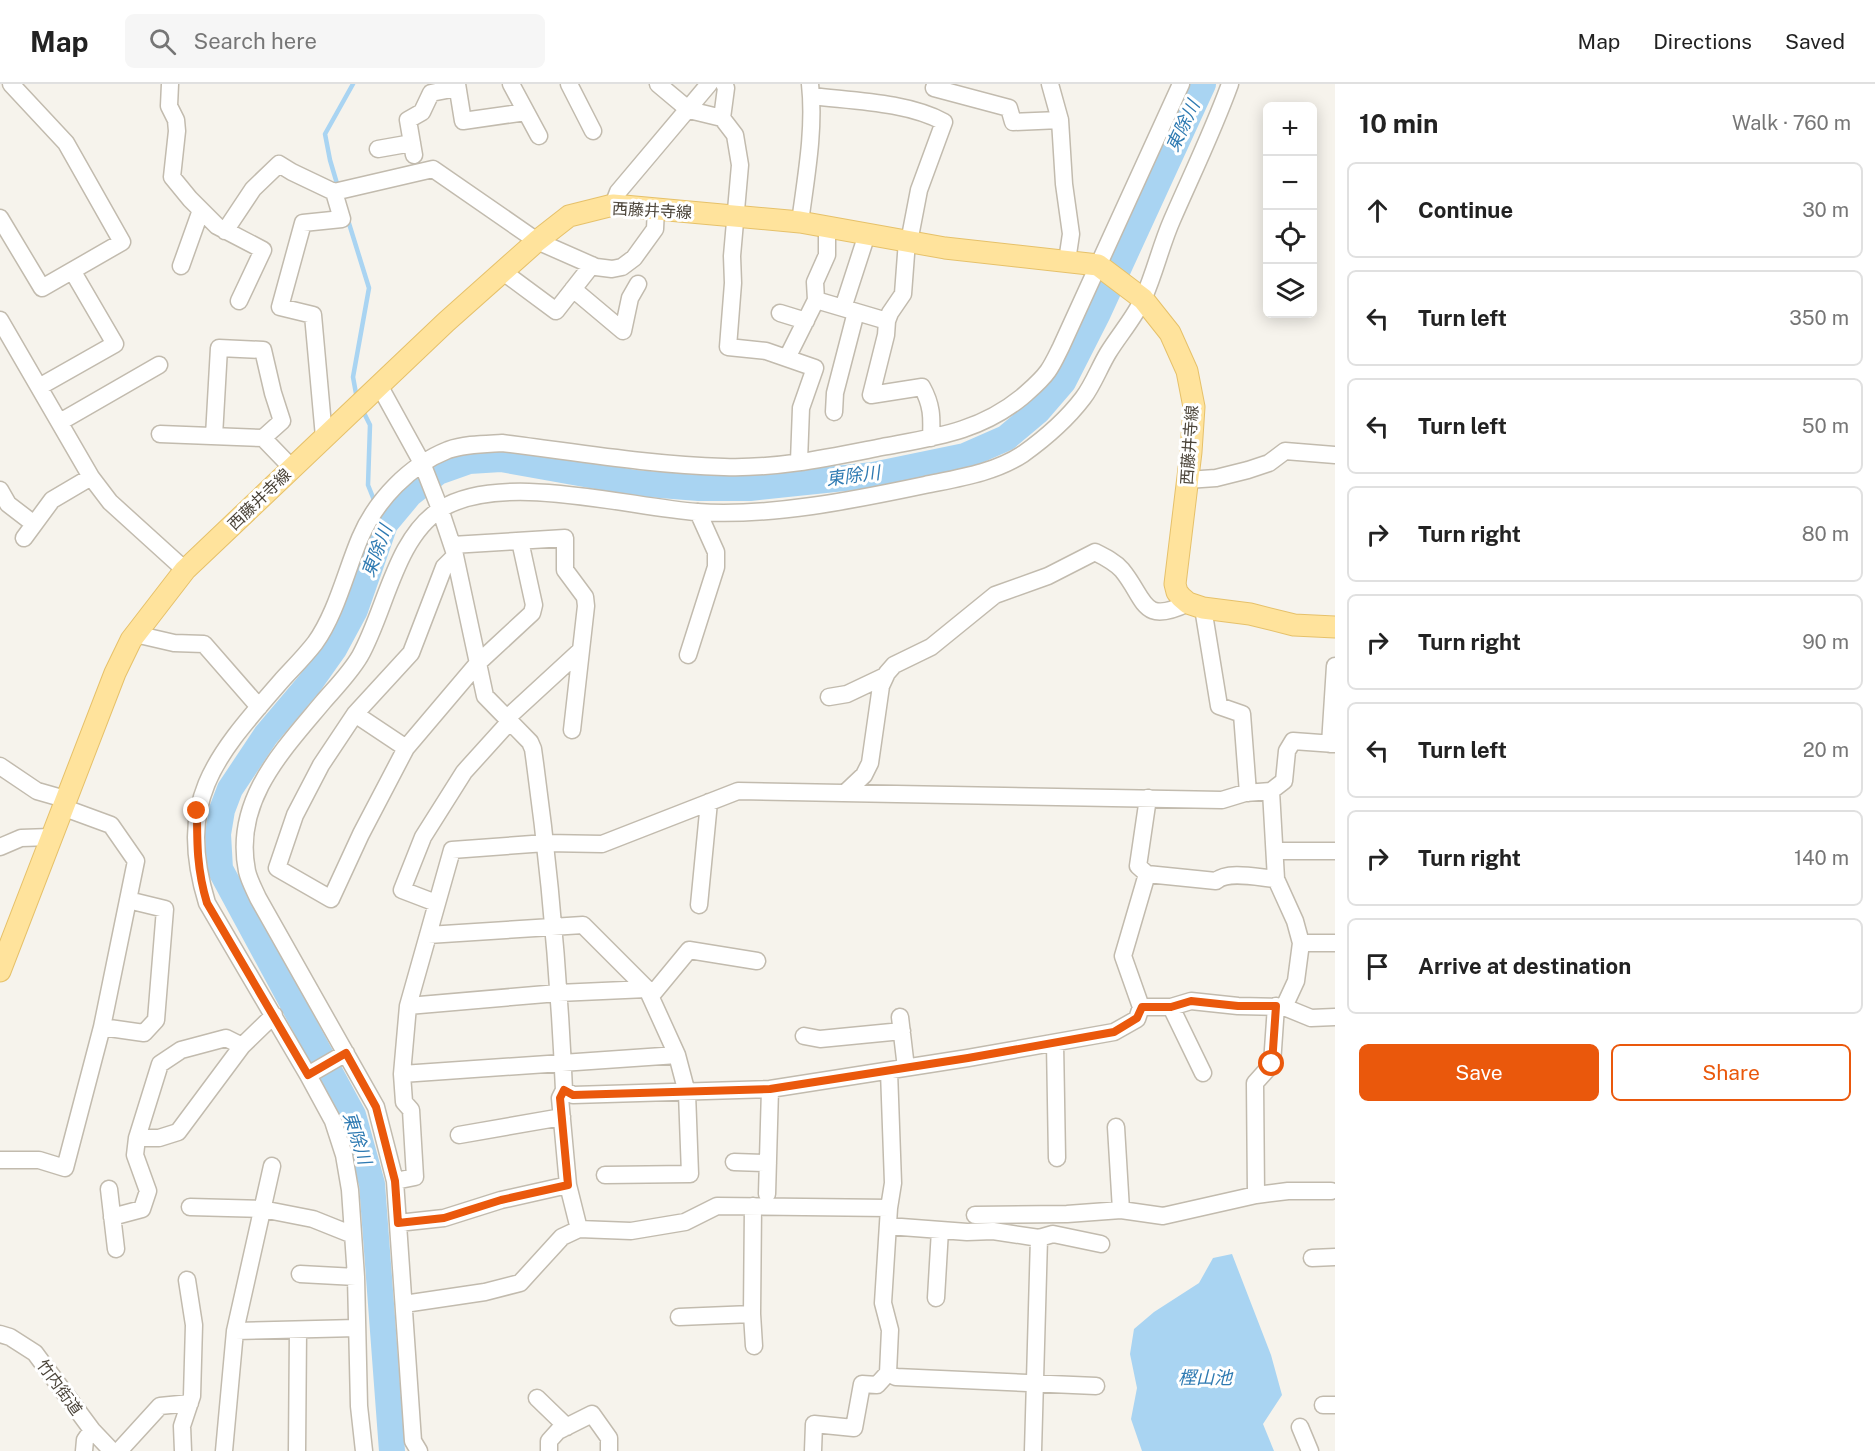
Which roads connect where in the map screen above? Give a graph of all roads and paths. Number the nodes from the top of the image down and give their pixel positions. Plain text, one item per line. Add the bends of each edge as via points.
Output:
1 (11, 84) edge
2 (170, 84) edge
3 (511, 84) edge
4 (569, 84) edge
5 (658, 84) edge
6 (709, 84) edge
7 (724, 84) edge
8 (1050, 84) edge
9 (1181, 84) edge
10 (1230, 84) edge
11 (457, 86) edge
12 (934, 86) edge
13 (811, 90) edge
14 (689, 110) junction
15 (526, 112) junction
16 (929, 114) junction
17 (722, 118) junction
18 (1060, 120) junction
19 (593, 131) dead end
20 (539, 136) dead end
21 (378, 149) dead end
22 (334, 192) junction
23 (613, 206) junction
24 (656, 208) junction
25 (201, 210) junction
26 (737, 216) junction
27 (0, 218) edge
28 (800, 222) junction
29 (827, 227) junction
30 (225, 231) junction
31 (867, 234) junction
32 (537, 241) junction
33 (908, 242) junction
34 (1067, 261) junction
35 (592, 265) junction
36 (1098, 265) junction
37 (181, 266) dead end
38 (502, 271) junction
39 (73, 272) junction
40 (638, 284) dead end
41 (573, 289) junction
42 (1138, 294) junction
43 (816, 300) junction
44 (239, 301) dead end
45 (850, 310) junction
46 (780, 313) dead end
47 (0, 320) edge
48 (806, 321) junction
49 (887, 321) junction
50 (787, 358) junction
51 (159, 365) dead end
52 (379, 386) junction
53 (39, 387) junction
54 (834, 412) dead end
55 (60, 422) junction
56 (160, 434) dead end
57 (214, 436) junction
58 (324, 437) junction
59 (263, 438) junction
60 (931, 438) junction
61 (1335, 455) edge
62 (799, 461) junction
63 (422, 463) junction
64 (292, 468) junction
65 (92, 477) junction
66 (1187, 480) junction
67 (0, 490) edge
68 (440, 510) junction
69 (698, 512) junction
70 (34, 524) junction
71 (24, 538) dead end
72 (520, 541) junction
73 (453, 551) junction
74 (185, 570) junction
75 (1196, 606) junction
76 (1335, 627) edge
77 (135, 634) junction
78 (581, 650) junction
79 (688, 655) dead end
80 (478, 663) junction
81 (1335, 666) edge
82 (885, 676) junction
83 (829, 697) dead end
84 (260, 706) junction
85 (355, 714) junction
86 (508, 720) junction
87 (572, 730) dead end
88 (1332, 744) edge
89 (406, 747) junction
90 (0, 766) edge
91 (1271, 791) junction
92 (845, 793) junction
93 (1248, 793) junction
94 (1148, 798) junction
95 (709, 802) junction
96 (64, 803) junction
97 (51, 837) junction
98 (546, 843) junction
99 (0, 847) edge
100 (1275, 851) junction
101 (1335, 851) edge
102 (1146, 874) junction
103 (1276, 879) junction
104 (128, 900) junction
105 (436, 903) junction
106 (699, 905) dead end
107 (553, 927) junction
108 (428, 935) junction
109 (1301, 943) junction
110 (1335, 943) edge
111 (757, 961) dead end
112 (0, 972) edge
113 (649, 992) junction
114 (558, 993) junction
115 (408, 1006) junction
116 (1280, 1006) junction
117 (1142, 1007) junction
118 (1171, 1007) junction
119 (274, 1016) junction
120 (1335, 1017) edge
121 (102, 1027) junction
122 (804, 1036) dead end
123 (1055, 1043) junction
124 (242, 1046) junction
125 (343, 1055) junction
126 (677, 1055) junction
127 (563, 1062) junction
128 (906, 1068) junction
129 (889, 1071) junction
130 (1203, 1073) dead end
131 (312, 1074) junction
132 (402, 1074) junction
133 (770, 1089) junction
134 (564, 1090) junction
135 (687, 1093) junction
136 (562, 1117) junction
137 (1116, 1127) dead end
138 (459, 1135) dead end
139 (137, 1138) junction
140 (1058, 1158) dead end
141 (0, 1160) edge
142 (734, 1162) dead end
143 (768, 1163) junction
144 (272, 1166) dead end
145 (604, 1175) dead end
146 (395, 1181) junction
147 (568, 1185) junction
148 (109, 1189) dead end
149 (1331, 1191) dead end
150 (767, 1194) dead end
151 (1256, 1195) junction
152 (753, 1206) junction
153 (190, 1207) dead end
154 (889, 1208) junction
155 (262, 1209) junction
156 (1121, 1210) junction
157 (975, 1215) dead end
158 (112, 1217) junction
159 (398, 1223) junction
160 (888, 1226) junction
161 (579, 1229) junction
162 (940, 1230) junction
163 (353, 1235) junction
164 (1039, 1238) junction
165 (1101, 1244) dead end
166 (116, 1249) dead end
167 (1335, 1257) edge
168 (1312, 1258) dead end
169 (300, 1274) dead end
170 (356, 1276) junction
171 (188, 1280) dead end
172 (936, 1298) dead end
173 (404, 1304) junction
174 (679, 1317) dead end
175 (758, 1323) junction
176 (357, 1328) junction
177 (298, 1330) junction
178 (235, 1331) junction
179 (0, 1334) edge
180 (754, 1346) dead end
181 (882, 1379) junction
182 (1034, 1384) junction
183 (1096, 1386) dead end
184 (537, 1398) dead end
185 (190, 1403) junction
186 (567, 1427) junction
187 (1300, 1427) dead end
188 (92, 1430) junction
189 (84, 1451) edge
190 (112, 1451) edge
191 (120, 1451) edge
192 (183, 1451) edge
193 (224, 1451) edge
194 (297, 1451) edge
195 (364, 1451) edge
196 (419, 1451) edge
197 (549, 1451) edge
198 (609, 1451) edge
199 (813, 1451) edge
200 (1033, 1451) edge
201 (1310, 1451) edge

1 - 39 street via 66,143 122,242
2 - 25 street via 169,106 177,131 172,177
3 - 15 street
4 - 19 street
5 - 14 street
6 - 14 street
7 - 17 street
8 - 18 street
9 - 36 street
10 - 42 street via 1212,135
11 - 15 street via 463,120
11 - 21 street via 431,93 422,112 408,120 413,149
12 - 16 street
12 - 18 street via 1010,108 1013,122
13 - 16 street
13 - 28 street
14 - 17 street
14 - 23 street via 618,192
15 - 20 street
16 - 33 street via 944,122 920,190
17 - 26 street via 735,135 740,165
18 - 34 street via 1071,234
22 - 30 street via 279,164 253,189
22 - 32 street via 434,169
22 - 58 street via 342,219 303,223 280,306 313,315
23 - 24 main road, 西藤井寺線
23 - 32 main road, 西藤井寺線 via 569,216
24 - 26 main road, 西藤井寺線
24 - 35 street via 655,229 634,258 622,267
25 - 30 street
25 - 37 street
26 - 28 main road, 西藤井寺線
26 - 50 street via 728,347 766,351
27 - 39 street via 42,288
28 - 29 main road, 西藤井寺線
29 - 31 main road, 西藤井寺線
29 - 43 street via 827,255 815,282
30 - 44 street via 263,250
31 - 33 main road, 西藤井寺線
31 - 45 street
32 - 35 street
32 - 38 main road, 西藤井寺線
33 - 34 main road, 西藤井寺線
33 - 49 street via 903,294
34 - 36 main road, 西藤井寺線
35 - 41 street
36 - 42 main road, 西藤井寺線
36 - 60 street via 1061,347 1033,387 983,423
38 - 41 street via 556,311
38 - 52 main road, 西藤井寺線
39 - 53 street via 115,344
40 - 41 street via 630,298 623,331
42 - 66 main road, 西藤井寺線 via 1170,333 1187,371 1194,408
42 - 69 street via 1083,398 1022,454 985,473 870,497 766,511
43 - 45 street
43 - 48 street
45 - 49 street
45 - 54 street
46 - 48 street
47 - 53 street
48 - 50 street
49 - 60 street via 871,395 922,387 929,401
50 - 62 street via 815,368 801,408
51 - 55 street
52 - 58 main road, 西藤井寺線
52 - 63 street
53 - 55 street
55 - 65 street
56 - 57 street
57 - 59 street
57 - 59 street via 219,348 263,350 282,421
58 - 64 main road, 西藤井寺線
59 - 64 street
60 - 62 street
61 - 66 street via 1285,451 1269,463 1248,470
62 - 63 street via 726,467 502,443 449,450
63 - 68 street
63 - 84 street via 377,507 316,642
64 - 74 main road, 西藤井寺線
65 - 70 street via 52,500
65 - 74 street via 110,502
66 - 75 main road, 西藤井寺線 via 1175,584 1177,592
67 - 70 street via 8,504
68 - 69 street via 464,498 499,492 570,495
68 - 73 street
68 - 125 street via 407,545 359,658 262,781 246,824 247,872
69 - 79 street via 716,552 716,567
70 - 71 street
72 - 73 street
72 - 78 street via 565,538 565,570 585,597
72 - 80 street via 534,604 532,613
73 - 80 street
73 - 85 street via 411,653
74 - 77 main road, 西藤井寺線
75 - 76 main road via 1294,625
75 - 82 street via 1159,612 1148,609 1122,570 1095,552 1048,576 994,595 931,647 894,665
75 - 93 street via 1219,706 1242,714
77 - 84 street via 174,643 204,644
77 - 96 main road, 西藤井寺線 via 115,673
78 - 86 street
78 - 87 street
80 - 86 street via 485,696
80 - 89 street
81 - 88 street
82 - 83 street via 847,694
82 - 92 street via 876,709 870,763 864,775
84 - 119 street via 220,756 207,780 197,811 197,855 207,903
85 - 89 street
85 - 89 street via 321,765 295,815 277,868 331,899
86 - 98 street via 533,749
86 - 105 street via 464,772 423,837 402,890
88 - 91 street via 1293,741 1287,751 1284,781
90 - 96 street
91 - 93 street
91 - 100 street
92 - 94 street
92 - 95 street via 738,791
93 - 94 street via 1222,800
94 - 102 street via 1138,866
95 - 98 street via 602,844
95 - 106 street
96 - 97 main road, 西藤井寺線
96 - 104 street via 111,825 136,861
97 - 99 street via 21,838
97 - 112 main road, 西藤井寺線
98 - 105 street via 452,850
98 - 107 street
100 - 101 street
100 - 103 street
102 - 103 street via 1216,881 1230,875
102 - 117 street via 1123,956
103 - 109 street
104 - 121 street
104 - 121 street via 165,909 156,1020 144,1033
105 - 108 street
107 - 108 street
107 - 113 street via 583,925
107 - 114 street
108 - 115 street
109 - 110 street
109 - 116 street via 1296,981
111 - 113 street via 689,950
113 - 114 street
113 - 126 street
114 - 115 street
114 - 127 street
115 - 132 street
116 - 118 street via 1191,1001
116 - 120 street via 1311,1018
116 - 151 street via 1272,1064 1255,1083
117 - 118 street
117 - 123 street via 1137,1018 1114,1032
118 - 130 street
119 - 124 street
119 - 131 street
121 - 141 street via 65,1168 39,1160
122 - 128 street via 838,1038 901,1024
123 - 128 street
123 - 140 street
124 - 139 street via 178,1132 159,1138
124 - 139 street via 226,1038 181,1050 160,1064
125 - 131 street
125 - 146 street via 376,1107
126 - 127 street
126 - 135 street
127 - 132 street
127 - 134 street
128 - 129 street
129 - 133 street
129 - 154 street via 893,1183
131 - 163 street via 344,1155 351,1190
132 - 146 street via 404,1102 411,1110 416,1177
133 - 135 street
133 - 143 street
134 - 135 street via 573,1095
134 - 136 street via 560,1098
135 - 145 street via 690,1174
136 - 138 street
136 - 147 street
137 - 156 street
139 - 158 street via 135,1155 148,1191 142,1209
142 - 143 street
143 - 150 street
144 - 155 street
146 - 159 street
147 - 159 street via 444,1218
147 - 161 street
148 - 158 street
149 - 151 street
151 - 156 street via 1163,1216
152 - 154 street
152 - 161 street via 717,1206 685,1222 630,1231
152 - 175 street
153 - 155 street
154 - 160 street
155 - 163 street via 313,1219
155 - 178 street
156 - 157 street
158 - 166 street
159 - 173 street
160 - 162 street
160 - 181 street via 884,1303 890,1330
161 - 173 street via 562,1237 520,1283
162 - 164 street via 993,1231
162 - 172 street
163 - 170 street
164 - 165 street via 1053,1234
164 - 182 street
167 - 168 street
169 - 170 street
170 - 176 street
171 - 185 street via 194,1325
173 - 196 street via 413,1441
174 - 175 street
175 - 180 street
176 - 177 street
176 - 195 street
177 - 178 street
177 - 194 street
178 - 193 street
179 - 188 street, 竹内街道 via 35,1353
181 - 182 street
181 - 199 street via 862,1384 854,1428 814,1424
182 - 183 street
182 - 200 street
184 - 186 street
185 - 191 street via 160,1406
185 - 192 street via 182,1426
186 - 197 street via 549,1441
186 - 198 street via 592,1414 609,1438
187 - 201 street
188 - 189 street
188 - 190 street, 竹内街道

